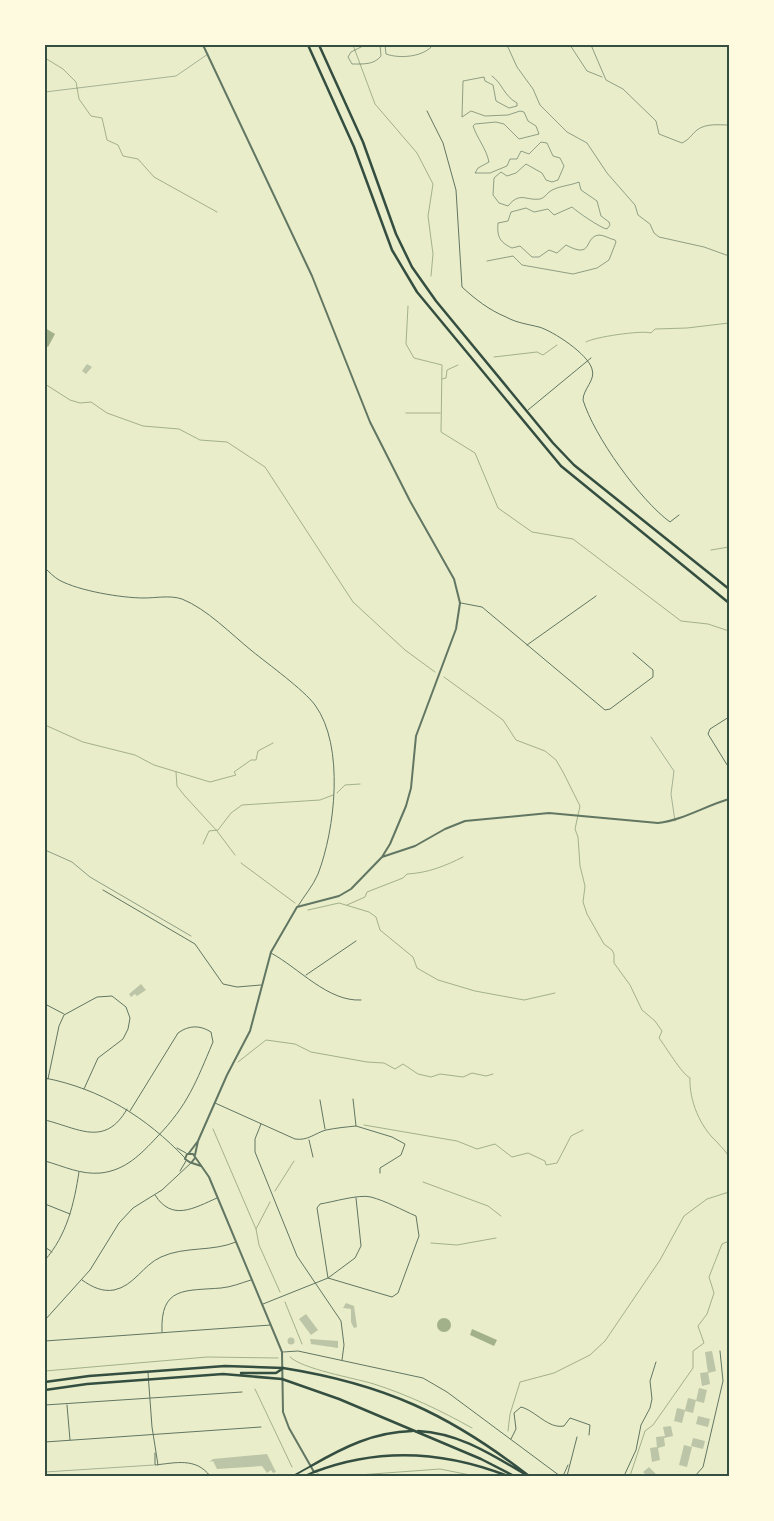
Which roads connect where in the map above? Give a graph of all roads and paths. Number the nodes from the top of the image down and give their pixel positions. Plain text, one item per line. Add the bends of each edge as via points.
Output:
1 (204, 45) edge
2 (308, 45) edge
3 (319, 45) edge
4 (365, 45) edge
5 (380, 45) edge
6 (385, 45) edge
7 (433, 45) edge
8 (507, 45) edge
9 (570, 45) edge
10 (591, 45) edge
11 (727, 45) edge
12 (729, 49) edge
13 (208, 54) junction
14 (492, 76) dead end
15 (603, 77) junction
16 (45, 92) edge
17 (427, 111) dead end
18 (729, 126) edge
19 (729, 256) edge
20 (488, 261) dead end
21 (591, 358) dead end
22 (587, 361) junction
23 (527, 411) junction
24 (679, 515) dead end
25 (45, 568) edge
26 (729, 589) edge
27 (596, 596) dead end
28 (460, 603) junction
29 (729, 603) edge
30 (527, 645) junction
31 (633, 653) dead end
32 (729, 717) edge
33 (651, 737) dead end
34 (729, 768) edge
35 (729, 800) edge
36 (675, 821) junction
37 (45, 850) edge
38 (382, 857) junction
39 (103, 890) dead end
40 (297, 907) junction
41 (191, 936) dead end
42 (356, 941) dead end
43 (271, 952) junction
44 (305, 975) junction
45 (262, 985) junction
46 (361, 1000) dead end
47 (45, 1004) edge
48 (64, 1015) junction
49 (46, 1079) edge
50 (84, 1089) junction
51 (353, 1099) dead end
52 (320, 1100) dead end
53 (214, 1103) junction
54 (127, 1109) junction
55 (130, 1111) junction
56 (45, 1120) edge
57 (261, 1124) junction
58 (356, 1126) junction
59 (326, 1130) junction
60 (161, 1134) junction
61 (308, 1139) junction
62 (198, 1141) junction
63 (176, 1148) junction
64 (189, 1153) junction
65 (195, 1156) junction
66 (313, 1157) dead end
67 (186, 1160) junction
68 (45, 1161) edge
69 (191, 1163) junction
70 (201, 1166) junction
71 (79, 1172) junction
72 (180, 1172) junction
73 (380, 1173) dead end
74 (154, 1195) junction
75 (218, 1198) junction
76 (356, 1198) junction
77 (45, 1204) edge
78 (71, 1215) junction
79 (236, 1242) junction
80 (45, 1247) edge
81 (52, 1252) junction
82 (45, 1260) edge
83 (328, 1278) junction
84 (82, 1279) junction
85 (252, 1280) junction
86 (314, 1283) junction
87 (262, 1304) junction
88 (45, 1320) edge
89 (271, 1325) junction
90 (162, 1333) junction
91 (45, 1341) edge
92 (720, 1351) dead end
93 (282, 1352) junction
94 (342, 1360) junction
95 (656, 1362) dead end
96 (283, 1368) junction
97 (148, 1372) junction
98 (238, 1374) junction
99 (282, 1379) junction
100 (148, 1380) junction
101 (45, 1382) edge
102 (45, 1390) edge
103 (242, 1392) dead end
104 (149, 1398) junction
105 (67, 1404) junction
106 (45, 1406) edge
107 (261, 1427) dead end
108 (152, 1434) junction
109 (589, 1434) dead end
110 (577, 1437) dead end
111 (70, 1440) junction
112 (511, 1440) junction
113 (45, 1442) edge
114 (155, 1453) junction
115 (568, 1464) junction
116 (155, 1465) junction
117 (158, 1465) junction
118 (311, 1466) junction
119 (45, 1472) edge
120 (314, 1474) edge
121 (210, 1476) edge
122 (293, 1476) edge
123 (305, 1476) edge
124 (321, 1476) edge
125 (508, 1476) edge
126 (514, 1476) edge
127 (528, 1476) edge
128 (560, 1476) edge
129 (563, 1476) edge
130 (567, 1476) edge
131 (624, 1476) edge
132 (695, 1476) edge

1 - 13 street
2 - 29 highway via 354,147 392,250 416,292 561,466
3 - 23 highway via 363,142 396,234 412,267
4 - 5 path via 348,57 352,64 377,60 381,56
6 - 7 path via 386,54 398,56 425,52
8 - 19 path via 540,105 566,132 587,143 607,173 636,205 638,215 650,224 659,238
9 - 15 path via 588,71
10 - 15 path
11 - 12 path
13 - 16 lane via 176,76
13 - 28 street via 312,276 370,422 454,579
14 - 20 path via 517,106 509,108 496,101 493,85 478,76 463,81 462,117 471,111 485,116 520,111 536,126 539,134 519,139 504,124 475,124 473,126 489,162 478,168 476,173 490,173 504,167 510,159 517,159 521,151 529,154 541,142 547,143 553,156 560,158 564,166 558,180 552,182 526,164 507,176 501,172 494,178 493,195 499,203 508,206 512,200 525,196 543,198 556,188 579,182 581,190 597,201 601,216 610,225 603,229 572,207 554,214 548,210 534,212 526,208 511,212 508,221 498,224 497,236 512,248 520,246 532,257 539,257 549,250 557,253 566,245 582,251 599,235 616,242 609,260 597,268 573,274 536,270 522,265 513,256
15 - 18 path via 623,89 656,120 659,134 682,143 697,130
17 - 22 street via 442,143 456,190 462,287 504,317 552,333 580,352
21 - 22 street
22 - 23 street
22 - 24 street via 593,373 583,400 609,451 663,517 670,522
23 - 26 highway via 574,465
25 - 40 street via 60,581 80,587 129,598 174,598 190,603 315,704 331,744 333,794 321,864
27 - 30 street
28 - 30 street via 482,607
28 - 38 street via 456,628 416,736 406,806
30 - 31 street via 605,710 653,677 653,670
32 - 34 street via 708,734
33 - 36 lane via 674,771 671,794
35 - 36 street via 708,805
36 - 38 street via 644,823 549,813 465,821 415,846
37 - 41 path via 72,862 106,887
38 - 40 street via 345,893
39 - 45 street via 195,944 223,984 237,988
40 - 43 street
42 - 44 street
43 - 44 street
43 - 45 street
44 - 46 street via 349,1001
45 - 53 street via 250,1031
47 - 48 street
48 - 49 street via 59,1022
48 - 50 street via 94,998 108,996 124,1004 130,1021 125,1037 95,1061
49 - 50 street
50 - 54 street
51 - 58 street
52 - 59 street
53 - 57 street
53 - 62 street
54 - 55 street
54 - 56 street via 115,1125 97,1133
55 - 60 street
55 - 60 street via 181,1031 196,1026 211,1032 214,1040 184,1106
57 - 61 street via 295,1140
57 - 86 street via 254,1142 256,1155 298,1256
58 - 59 street
58 - 73 street via 405,1144 401,1155 380,1168
59 - 61 street
60 - 63 street
60 - 71 street via 144,1153 121,1167 100,1173
61 - 66 street
62 - 64 street
62 - 65 street
63 - 64 street
63 - 67 street
64 - 65 street
64 - 67 street
65 - 69 street
65 - 70 street
67 - 69 street
67 - 72 street
68 - 71 street
69 - 70 street
69 - 72 street
70 - 75 street
71 - 78 street
72 - 74 street
74 - 75 street via 164,1207 176,1211 192,1209
74 - 84 street via 133,1208 119,1223
75 - 79 street
76 - 83 street via 359,1253
76 - 83 street via 320,1204 317,1208
76 - 83 street via 370,1197 416,1216 419,1236 398,1293 392,1297
77 - 78 street
78 - 81 street
79 - 84 street via 220,1248 167,1254 149,1263 129,1284 114,1290 94,1287
79 - 85 street
80 - 81 street
81 - 82 street
83 - 86 street
84 - 88 street
85 - 87 street
85 - 90 street via 230,1286 186,1290 174,1295 163,1309
86 - 87 street
86 - 94 street via 342,1324
87 - 89 street
89 - 90 street
89 - 93 street
90 - 91 street
92 - 132 street via 723,1381 703,1467
93 - 94 street via 298,1351
93 - 96 street
94 - 112 street via 423,1378
95 - 131 street via 650,1381 650,1408
96 - 97 highway via 225,1366
96 - 98 highway via 276,1372
96 - 99 street
96 - 127 highway via 355,1382 404,1399 467,1431
97 - 100 street
97 - 101 highway
98 - 99 highway
98 - 100 highway
99 - 118 street via 284,1416
99 - 126 highway via 339,1399
100 - 102 highway
100 - 104 street
103 - 104 street
104 - 105 street
104 - 108 street
105 - 106 street
105 - 111 street
107 - 108 street
108 - 111 street
108 - 114 street
109 - 112 street via 590,1425 570,1418 564,1426 559,1426 521,1407 514,1413 516,1432
110 - 115 street
111 - 113 street
112 - 128 street
114 - 116 street
114 - 117 street
115 - 129 street
115 - 130 street
116 - 117 street
116 - 119 lane
117 - 121 street via 194,1463
118 - 120 street
118 - 122 main road
118 - 127 highway via 352,1443 402,1431 426,1431 466,1441
120 - 123 main road
120 - 124 lane
120 - 125 highway via 369,1457 407,1454 449,1458

